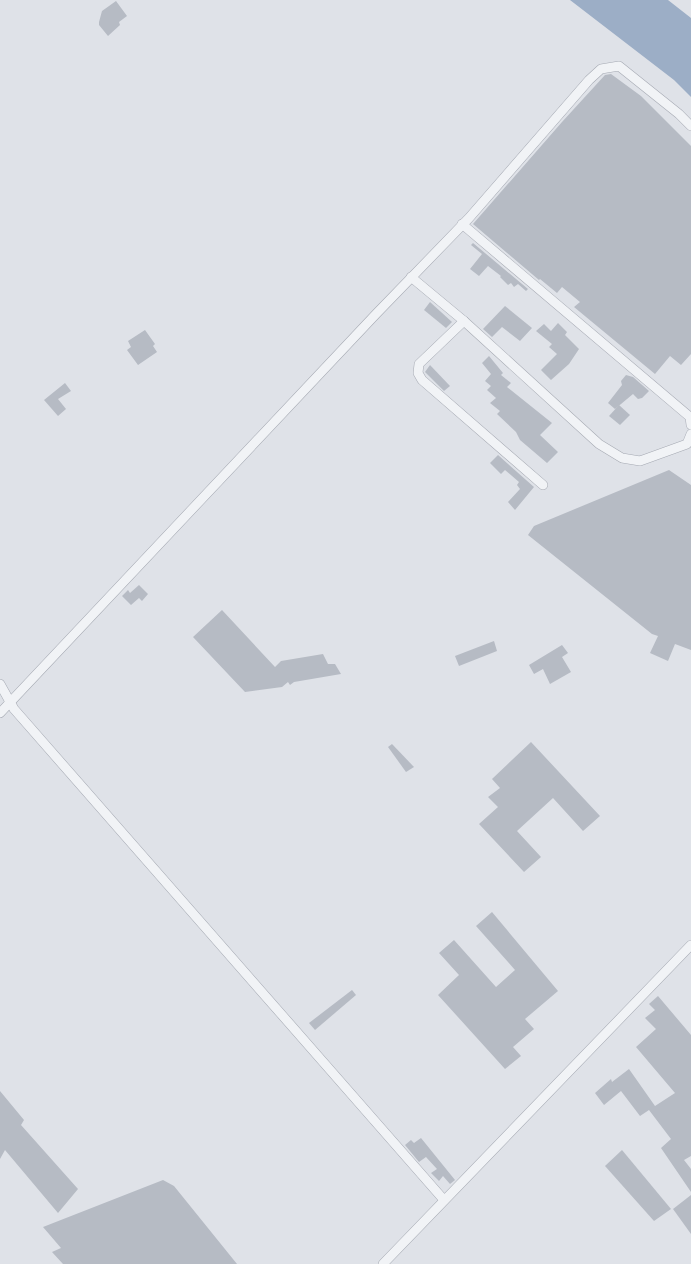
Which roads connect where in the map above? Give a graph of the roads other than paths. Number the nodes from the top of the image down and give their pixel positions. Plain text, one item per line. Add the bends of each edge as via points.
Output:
1 (691, 126) edge
2 (462, 225) junction
3 (411, 277) junction
4 (464, 321) junction
5 (691, 425) edge
6 (691, 434) edge
7 (543, 485) dead end
8 (0, 684) edge
9 (10, 703) junction
10 (0, 714) edge
11 (691, 945) edge
12 (444, 1200) junction
13 (383, 1264) edge

1 - 2 street via 619,66 601,69
2 - 3 street
2 - 5 street via 690,417
3 - 4 street
3 - 9 street
4 - 6 street via 599,444 622,458 640,461 687,444
4 - 7 street via 419,364 418,373
8 - 9 street
9 - 10 street
9 - 12 street
11 - 12 street
12 - 13 street

